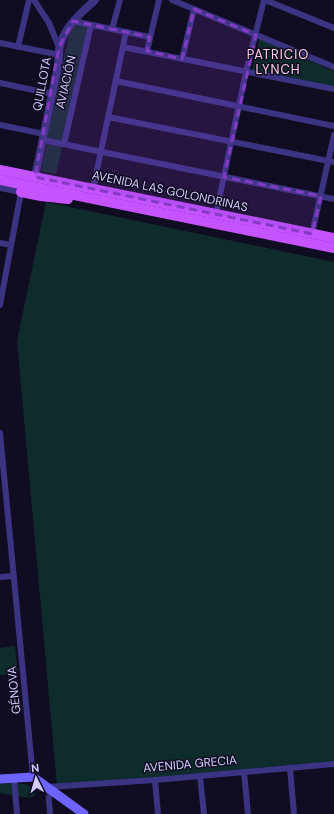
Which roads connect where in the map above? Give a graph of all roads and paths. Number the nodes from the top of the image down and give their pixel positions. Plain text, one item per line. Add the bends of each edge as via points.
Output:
1 (29, 0) edge
2 (34, 0) edge
3 (95, 0) edge
4 (120, 0) edge
5 (159, 0) edge
6 (172, 0) edge
7 (264, 0) edge
8 (194, 9) junction
9 (73, 21) junction
10 (91, 25) junction
11 (334, 28) edge
12 (112, 29) junction
13 (126, 32) junction
14 (256, 35) junction
15 (150, 37) junction
16 (0, 43) edge
17 (123, 46) junction
18 (18, 47) junction
19 (60, 51) junction
20 (146, 51) junction
21 (182, 59) junction
22 (334, 67) edge
23 (246, 72) junction
24 (116, 81) junction
25 (0, 84) edge
26 (334, 89) edge
27 (52, 94) junction
28 (239, 107) junction
29 (108, 117) junction
30 (0, 125) edge
31 (334, 126) edge
32 (334, 135) edge
33 (44, 137) junction
34 (231, 142) junction
35 (64, 144) junction
36 (101, 152) junction
37 (331, 162) edge
38 (0, 170) edge
39 (35, 177) junction
40 (224, 177) junction
41 (0, 180) edge
42 (0, 188) edge
43 (21, 192) junction
44 (92, 194) junction
45 (320, 196) junction
46 (334, 199) edge
47 (216, 214) junction
48 (312, 234) junction
49 (334, 238) edge
50 (301, 241) junction
51 (0, 243) edge
52 (11, 245) junction
53 (334, 248) edge
54 (0, 305) edge
55 (0, 433) edge
56 (2, 473) edge
57 (14, 576) junction
58 (0, 577) edge
59 (334, 764) edge
60 (290, 768) junction
61 (244, 772) junction
62 (200, 776) junction
63 (33, 777) junction
64 (14, 778) junction
65 (0, 779) edge
66 (155, 780) junction
67 (48, 787) junction
68 (17, 814) edge
69 (50, 814) edge
70 (84, 814) edge
71 (158, 814) edge
72 (204, 814) edge
73 (248, 814) edge
74 (294, 814) edge

1 - 18 street
2 - 19 street, QUILLOTA via 49,23
3 - 9 street, AVIACIÓN
4 - 12 street
5 - 15 street
6 - 8 street
7 - 11 street
7 - 14 street
8 - 14 street
8 - 21 street
9 - 10 street
9 - 19 street, AVIACIÓN via 65,34
10 - 12 street
10 - 35 street, AVIACIÓN
12 - 13 street
13 - 15 street
13 - 17 street
14 - 22 street
14 - 23 street
15 - 20 street
16 - 18 street
17 - 20 street
17 - 24 street
18 - 19 street
19 - 27 street, QUILLOTA
20 - 21 street
21 - 23 street
23 - 26 street
23 - 28 street
24 - 28 street
24 - 29 street
25 - 27 street
27 - 33 street, QUILLOTA
28 - 31 street
28 - 34 street
29 - 34 street
29 - 36 street
30 - 33 street
32 - 37 street
33 - 35 street
33 - 39 street, QUILLOTA
34 - 37 street
34 - 40 street
35 - 36 street
36 - 40 street
36 - 44 street
37 - 45 street
38 - 39 main road, AVENIDA LAS GOLONDRINAS
39 - 44 main road, AVENIDA LAS GOLONDRINAS
40 - 45 street
40 - 47 street
41 - 44 main road, AVENIDA LAS GOLONDRINAS
42 - 43 street
43 - 44 main road via 58,199
43 - 52 street
44 - 47 main road, AVENIDA LAS GOLONDRINAS
44 - 50 main road, AVENIDA LAS GOLONDRINAS
45 - 46 street
45 - 48 street
47 - 48 main road, AVENIDA LAS GOLONDRINAS
48 - 49 main road, AVENIDA LAS GOLONDRINAS
48 - 50 main road
50 - 53 main road, AVENIDA LAS GOLONDRINAS
51 - 52 street
52 - 54 street
55 - 56 street, GÉNOVA
56 - 57 street, GÉNOVA
57 - 58 street
57 - 63 street, GÉNOVA
59 - 60 street, AVENIDA GRECIA
60 - 61 street, AVENIDA GRECIA
60 - 74 street
61 - 62 street, AVENIDA GRECIA
61 - 73 street
62 - 66 street, AVENIDA GRECIA
62 - 72 street
63 - 64 main road
63 - 67 main road
64 - 65 main road
64 - 68 street
66 - 67 street, AVENIDA GRECIA
66 - 71 street
67 - 69 street
67 - 70 main road

